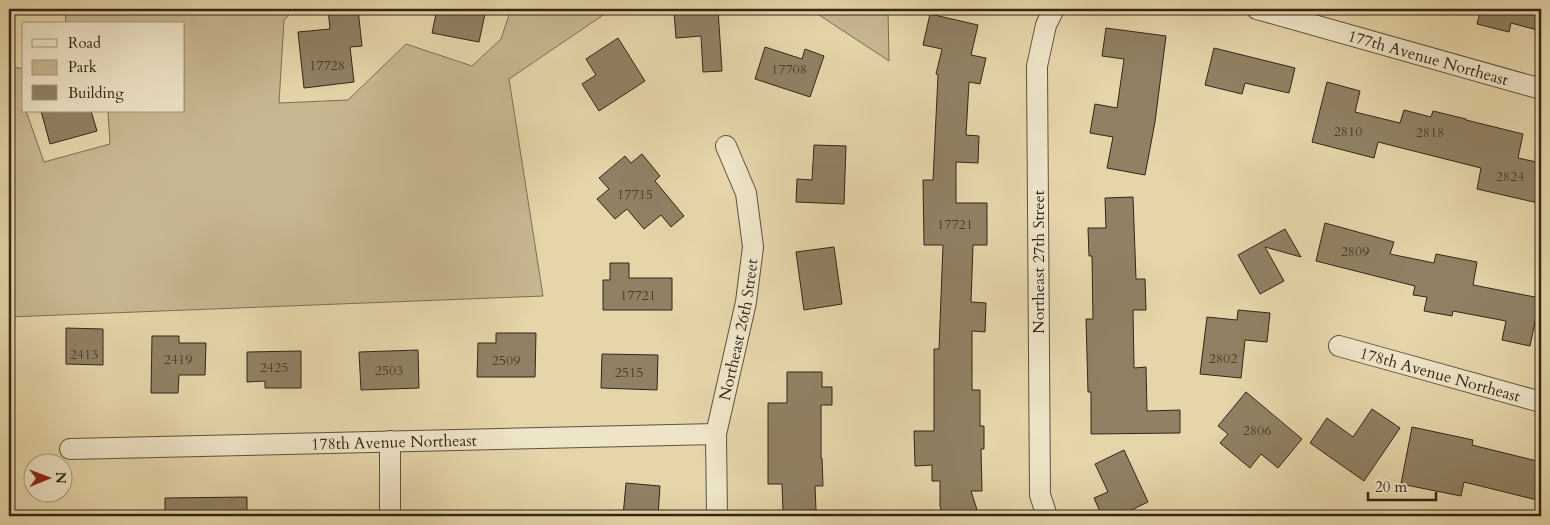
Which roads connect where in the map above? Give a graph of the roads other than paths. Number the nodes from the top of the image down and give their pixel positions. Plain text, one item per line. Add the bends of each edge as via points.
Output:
1 (1054, 9) edge
2 (1257, 9) edge
3 (1541, 89) edge
4 (726, 146) dead end
5 (1339, 346) dead end
6 (1541, 402) edge
7 (716, 434) junction
8 (390, 441) junction
9 (70, 449) dead end
10 (390, 516) edge
11 (717, 516) edge
12 (1047, 516) edge

1 - 12 street, Northeast 27th Street via 1046,25 1037,66 1040,495
2 - 3 street, 177th Avenue Northeast
4 - 7 street, Northeast 26th Street via 746,193 753,247 746,302
5 - 6 street, 178th Avenue Northeast
7 - 8 street, 178th Avenue Northeast
7 - 11 street, Northeast 26th Street
8 - 9 street, 178th Avenue Northeast
8 - 10 street

